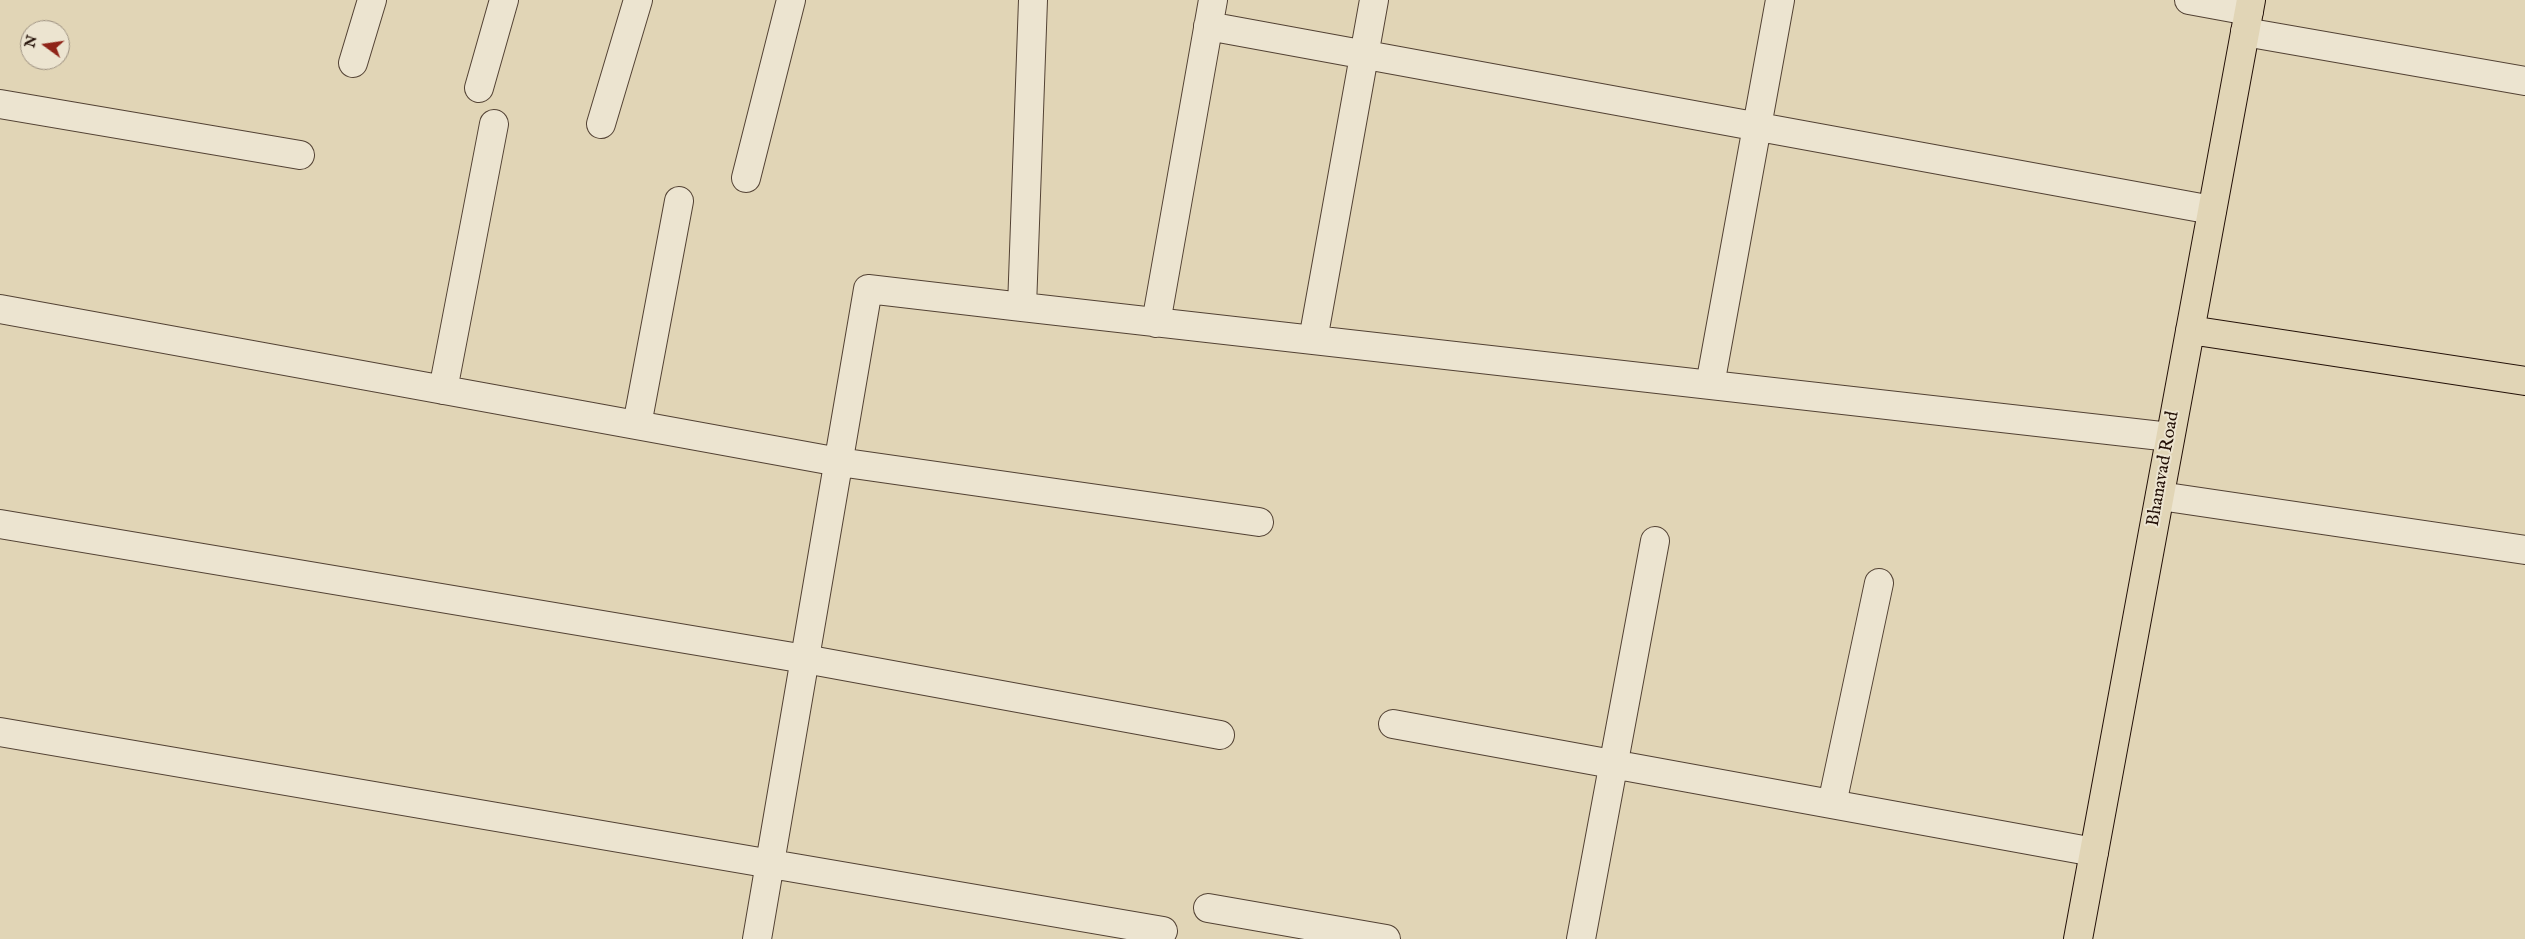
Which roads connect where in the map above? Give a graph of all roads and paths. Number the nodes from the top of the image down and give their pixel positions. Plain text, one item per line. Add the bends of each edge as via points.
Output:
1 (372, 0) edge
2 (504, 0) edge
3 (638, 0) edge
4 (791, 0) edge
5 (1033, 0) edge
6 (1374, 0) edge
7 (1780, 0) edge
8 (2189, 0) edge
9 (1211, 13) edge
10 (2248, 14) edge
11 (1364, 54) junction
12 (353, 63) dead end
13 (2525, 81) edge
14 (479, 88) dead end
15 (0, 104) edge
16 (494, 124) dead end
17 (601, 124) dead end
18 (1757, 126) junction
19 (300, 155) dead end
20 (746, 178) dead end
21 (679, 201) dead end
22 (2212, 210) junction
23 (1022, 307) junction
24 (0, 309) edge
25 (1156, 323) junction
26 (2190, 330) junction
27 (1312, 340) junction
28 (2525, 381) edge
29 (1710, 385) junction
30 (443, 390) junction
31 (637, 425) junction
32 (2170, 437) junction
33 (839, 462) junction
34 (2160, 496) junction
35 (1259, 522) dead end
36 (0, 524) edge
37 (1655, 541) dead end
38 (2525, 550) edge
39 (1879, 584) dead end
40 (805, 659) junction
41 (1393, 724) dead end
42 (0, 732) edge
43 (1220, 735) dead end
44 (1614, 764) junction
45 (1832, 804) junction
46 (2094, 852) junction
47 (770, 864) junction
48 (1208, 908) dead end
49 (1162, 931) dead end
50 (757, 939) edge
51 (1386, 939) edge
52 (1581, 939) edge
53 (2078, 939) edge

1 - 12 street
2 - 14 street
3 - 17 street
4 - 20 street
5 - 23 street
6 - 11 street
7 - 18 street
8 - 10 street
9 - 11 street
9 - 25 street
10 - 13 street
10 - 22 main road, Bhanavad Road
11 - 18 street
11 - 27 street
15 - 19 street
16 - 30 street
18 - 22 street
18 - 29 street
21 - 31 street
22 - 26 main road, Bhanavad Road
23 - 25 street
23 - 33 street via 868,288
24 - 30 street
25 - 27 street
26 - 28 main road
26 - 32 main road, Bhanavad Road
27 - 29 street
29 - 32 street
30 - 31 street
31 - 33 street
32 - 34 main road, Bhanavad Road
33 - 35 street
33 - 40 street
34 - 38 street
34 - 46 main road, Bhanavad Road
36 - 40 street
37 - 44 street
39 - 45 street
40 - 43 street
40 - 47 street
41 - 44 street
42 - 47 street
44 - 45 street
44 - 52 street
45 - 46 street
46 - 53 main road, Bhanavad Road
47 - 49 street
47 - 50 street
48 - 51 street

